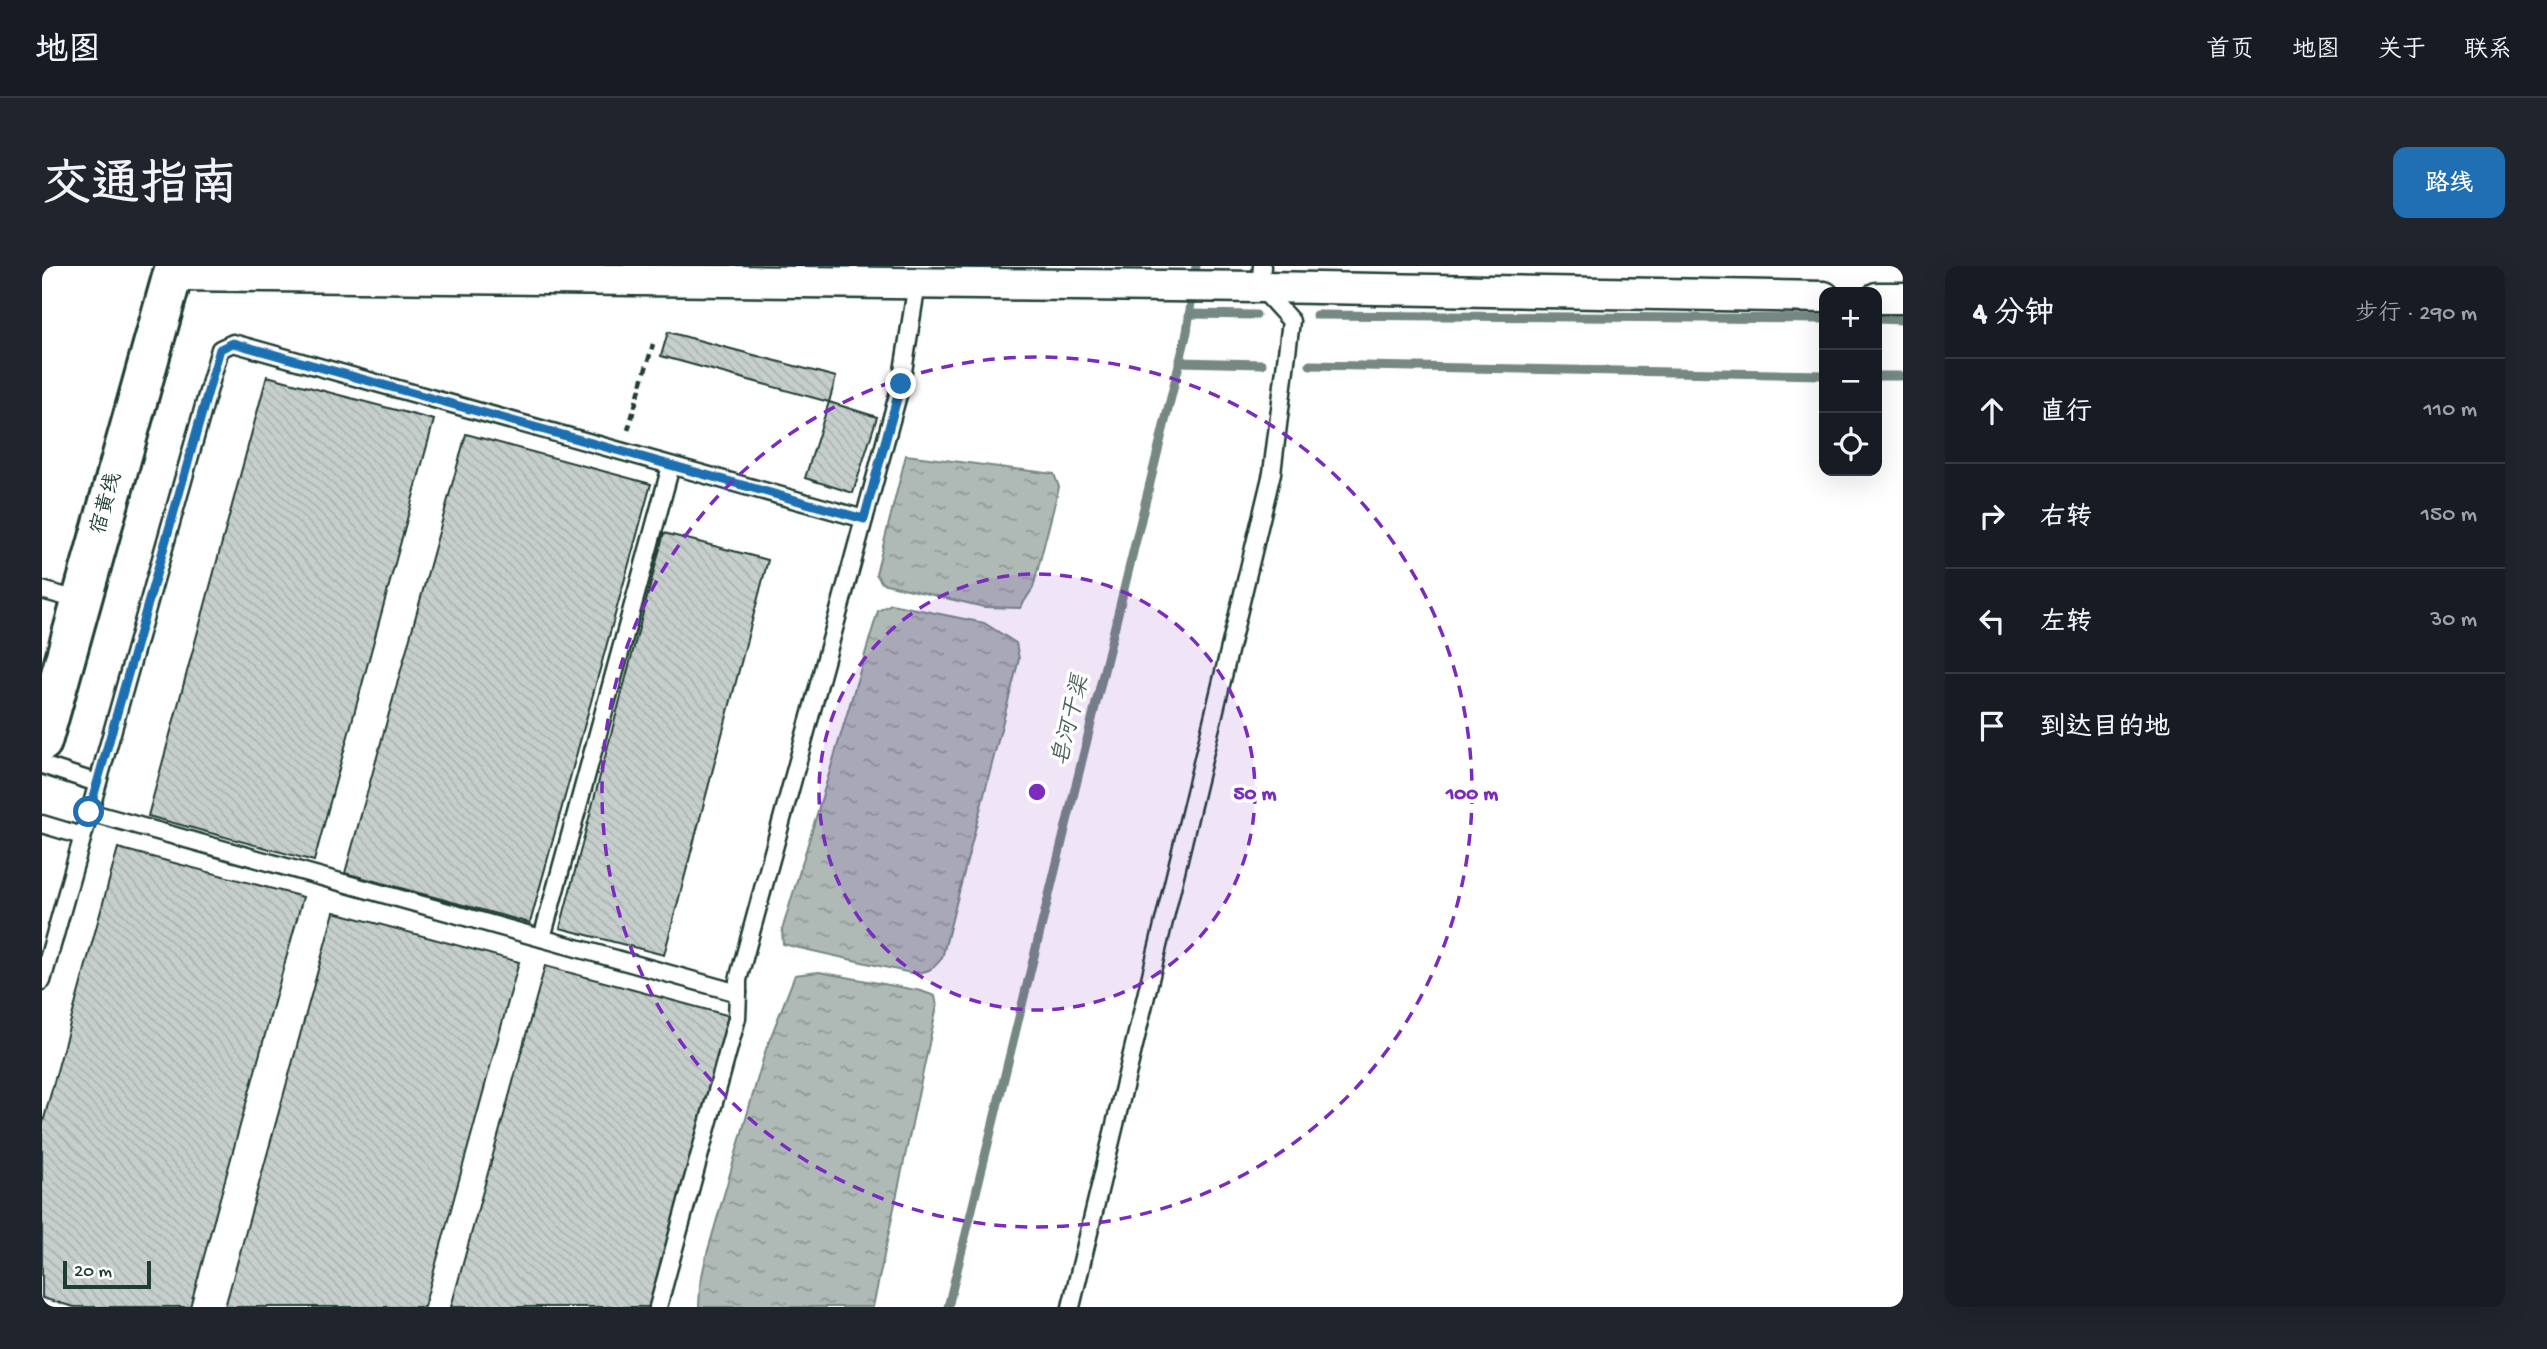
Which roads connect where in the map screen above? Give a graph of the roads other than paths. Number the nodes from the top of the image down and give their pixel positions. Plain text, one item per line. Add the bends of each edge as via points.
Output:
1 (174, 271) edge
2 (416, 272) edge
3 (857, 274) edge
4 (1261, 276) edge
5 (917, 283) junction
6 (1819, 297) edge
7 (1882, 298) edge
8 (1903, 298) edge
9 (671, 466) junction
10 (864, 519) junction
11 (42, 590) edge
12 (81, 601) junction
13 (42, 742) edge
14 (42, 765) edge
15 (97, 783) junction
16 (89, 812) junction
17 (42, 824) edge
18 (82, 836) junction
19 (542, 938) junction
20 (42, 981) edge
21 (738, 993) junction
22 (657, 1307) edge
23 (1071, 1307) edge

1 - 2 street
1 - 12 main road, 宿黄线
2 - 3 street
3 - 5 street
4 - 5 street via 1192,286
4 - 6 street
4 - 23 lane via 1291,321 1272,473
5 - 10 lane via 901,384
7 - 8 street
9 - 10 lane
9 - 15 lane via 233,343 220,349
9 - 19 lane
10 - 21 lane via 741,967
11 - 12 lane
12 - 13 main road, 宿黄线
14 - 15 lane
15 - 16 lane
16 - 18 lane
16 - 19 lane
17 - 18 lane
18 - 20 lane
19 - 21 lane
21 - 22 lane via 737,1018

